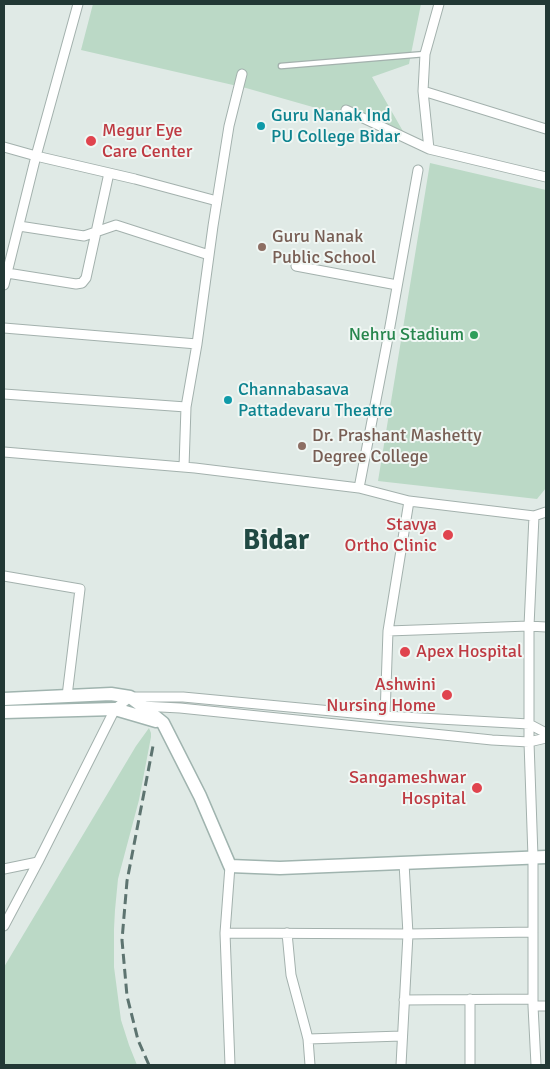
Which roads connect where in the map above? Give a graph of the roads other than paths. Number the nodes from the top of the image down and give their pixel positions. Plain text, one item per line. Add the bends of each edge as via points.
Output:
1 (78, 4) edge
2 (439, 4) edge
3 (425, 54) junction
4 (281, 66) dead end
5 (242, 74) dead end
6 (423, 91) junction
7 (346, 110) dead end
8 (546, 129) edge
9 (4, 147) edge
10 (428, 149) junction
11 (36, 156) junction
12 (418, 170) dead end
13 (109, 173) junction
14 (546, 177) edge
15 (217, 202) junction
16 (19, 226) junction
17 (96, 232) junction
18 (209, 254) junction
19 (296, 266) dead end
20 (7, 273) junction
21 (4, 285) edge
22 (397, 285) junction
23 (4, 328) edge
24 (197, 344) junction
25 (4, 394) edge
26 (186, 407) junction
27 (4, 452) edge
28 (184, 467) junction
29 (359, 488) junction
30 (409, 502) junction
31 (546, 512) edge
32 (534, 516) junction
33 (4, 576) edge
34 (529, 626) junction
35 (546, 627) edge
36 (388, 631) junction
37 (67, 696) junction
38 (130, 697) junction
39 (4, 699) edge
40 (142, 706) junction
41 (115, 709) junction
42 (4, 712) edge
43 (130, 714) junction
44 (384, 716) junction
45 (163, 723) junction
46 (529, 724) junction
47 (546, 733) edge
48 (546, 738) edge
49 (529, 742) junction
50 (533, 857) junction
51 (546, 857) edge
52 (38, 862) junction
53 (404, 863) junction
54 (230, 866) junction
55 (4, 869) edge
56 (4, 926) edge
57 (533, 932) junction
58 (225, 933) junction
59 (287, 933) junction
60 (408, 934) junction
61 (470, 999) junction
62 (404, 1000) junction
63 (533, 1002) junction
64 (546, 1006) edge
65 (402, 1036) junction
66 (308, 1039) junction
67 (230, 1065) edge
68 (310, 1065) edge
69 (401, 1065) edge
70 (470, 1065) edge
71 (536, 1065) edge

1 - 11 street
2 - 3 street
3 - 4 lane
3 - 6 street
5 - 15 street via 229,126
6 - 8 street
6 - 10 street
7 - 10 street
9 - 11 street
10 - 14 street
11 - 13 street
11 - 16 street
12 - 22 street
13 - 15 street
13 - 17 street
15 - 18 street
16 - 17 street via 84,236
16 - 20 street
17 - 18 street via 116,225
17 - 20 street via 86,278 82,283
18 - 24 street
19 - 22 street
20 - 21 street
22 - 29 street
23 - 24 street
24 - 26 street
25 - 26 street
26 - 28 street
27 - 28 street
28 - 29 street
29 - 30 street
30 - 32 street
30 - 36 street
31 - 32 street
32 - 34 street
33 - 37 street via 80,589
34 - 35 street
34 - 36 street
34 - 46 street
36 - 44 street
37 - 38 main road via 111,694
37 - 39 main road
38 - 40 main road
38 - 41 street
38 - 44 street via 183,697
40 - 43 street
40 - 45 main road
40 - 49 street
41 - 42 main road
41 - 43 main road
41 - 52 street
43 - 45 main road
44 - 46 street
45 - 54 main road via 200,796
46 - 47 street
46 - 49 street
48 - 49 street
49 - 50 street
50 - 51 main road
50 - 53 main road
50 - 57 street
52 - 55 street
52 - 56 street
53 - 54 main road via 280,868
53 - 60 street
54 - 58 street
57 - 60 street
57 - 63 street
58 - 59 street
58 - 67 street
59 - 60 street
59 - 66 street via 290,975
60 - 62 street
61 - 62 street
61 - 63 street
61 - 70 street
62 - 65 street
63 - 64 street
63 - 71 street
65 - 66 street
65 - 69 street
66 - 68 street

